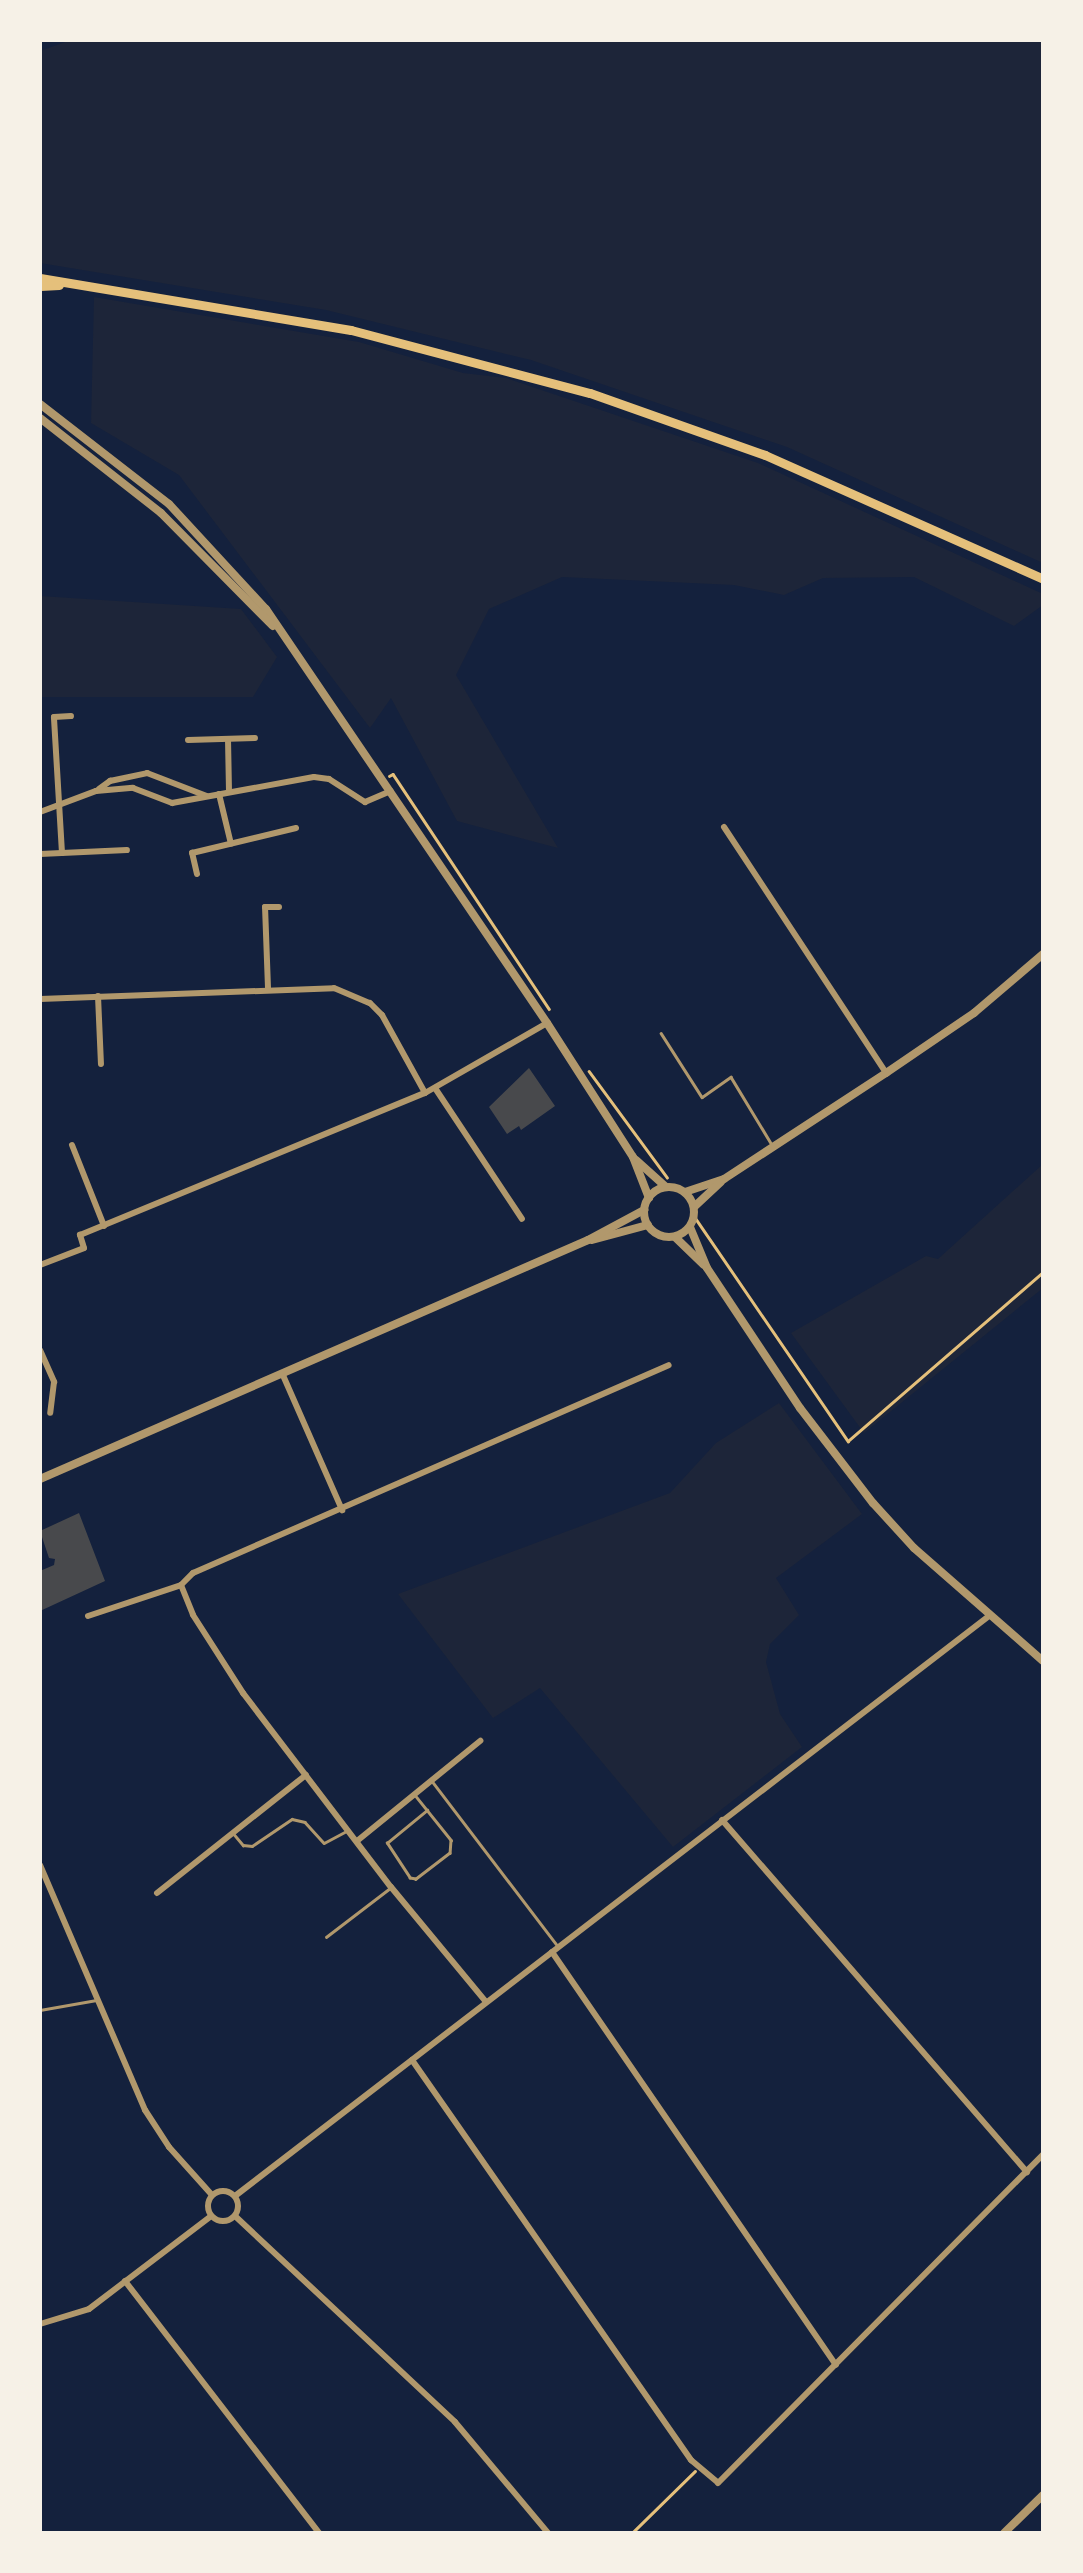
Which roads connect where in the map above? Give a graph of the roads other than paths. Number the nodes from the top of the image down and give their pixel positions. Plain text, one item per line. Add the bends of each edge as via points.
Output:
1 (40, 278) edge
2 (71, 284) junction
3 (40, 286) edge
4 (40, 404) edge
5 (40, 418) edge
6 (1043, 580) edge
7 (294, 647) junction
8 (70, 716) dead end
9 (255, 738) dead end
10 (228, 739) junction
11 (188, 740) dead end
12 (96, 791) junction
13 (391, 791) junction
14 (230, 792) junction
15 (219, 794) junction
16 (208, 796) junction
17 (60, 804) junction
18 (40, 812) edge
19 (724, 827) dead end
20 (296, 828) dead end
21 (231, 844) junction
22 (128, 850) dead end
23 (62, 853) junction
24 (40, 854) edge
25 (197, 874) dead end
26 (278, 907) dead end
27 (1043, 954) edge
28 (268, 988) junction
29 (98, 996) junction
30 (40, 999) edge
31 (547, 1022) junction
32 (661, 1033) dead end
33 (101, 1064) dead end
34 (886, 1073) junction
35 (435, 1088) junction
36 (425, 1093) junction
37 (72, 1145) dead end
38 (774, 1148) junction
39 (633, 1157) junction
40 (724, 1178) junction
41 (669, 1187) junction
42 (685, 1192) junction
43 (648, 1198) junction
44 (644, 1210) junction
45 (694, 1212) junction
46 (522, 1219) dead end
47 (648, 1225) junction
48 (104, 1226) junction
49 (690, 1227) junction
50 (675, 1237) junction
51 (588, 1240) junction
52 (40, 1266) edge
53 (707, 1268) junction
54 (40, 1350) edge
55 (669, 1364) dead end
56 (282, 1373) junction
57 (50, 1413) dead end
58 (40, 1480) edge
59 (342, 1510) junction
60 (181, 1585) junction
61 (88, 1616) dead end
62 (989, 1616) junction
63 (1043, 1661) edge
64 (480, 1742) dead end
65 (306, 1775) junction
66 (431, 1780) junction
67 (414, 1794) junction
68 (427, 1810) junction
69 (722, 1820) junction
70 (348, 1830) junction
71 (233, 1833) junction
72 (357, 1842) junction
73 (40, 1865) edge
74 (391, 1887) junction
75 (157, 1893) dead end
76 (326, 1937) dead end
77 (555, 1949) junction
78 (96, 2000) junction
79 (486, 2002) junction
80 (40, 2010) edge
81 (412, 2060) junction
82 (1043, 2155) edge
83 (1027, 2172) junction
84 (212, 2196) junction
85 (235, 2196) junction
86 (211, 2216) junction
87 (235, 2216) junction
88 (125, 2281) junction
89 (40, 2324) edge
90 (836, 2365) junction
91 (1043, 2494) edge
92 (319, 2533) edge
93 (548, 2533) edge
94 (1004, 2533) edge

1 - 2 main road
2 - 3 main road
2 - 6 main road via 351,330 590,393 766,455
4 - 7 street via 204,537
5 - 7 street via 173,524
7 - 13 street
8 - 17 street via 54,716
9 - 10 street
10 - 11 street
10 - 14 street
12 - 16 street via 134,788 172,803
12 - 16 street via 147,773
12 - 17 street
13 - 14 street via 364,802 314,776
13 - 31 street
14 - 15 street
15 - 16 street
15 - 21 street
17 - 18 street
17 - 23 street
19 - 34 street
20 - 21 street
21 - 25 street via 192,853
22 - 23 street
23 - 24 street
26 - 28 street via 265,907
27 - 34 street via 974,1013
28 - 29 street
28 - 36 street via 334,988 370,1003
29 - 30 street
29 - 33 street
31 - 35 street
31 - 39 street
32 - 38 lane via 702,1097 731,1077
34 - 38 street
35 - 36 street
35 - 46 street
36 - 48 street
37 - 48 street
38 - 40 street
39 - 41 street
39 - 43 street
40 - 42 street
40 - 45 street
41 - 42 street
41 - 43 street
42 - 45 street
43 - 44 street
44 - 47 street
44 - 51 street
45 - 49 street
47 - 50 street via 660,1236
47 - 51 street
48 - 52 street via 80,1235 84,1248
49 - 50 street
49 - 53 street
50 - 53 street
51 - 56 street
53 - 62 street via 800,1408 874,1503
54 - 57 street via 54,1382
55 - 59 street
56 - 58 street
56 - 59 street
59 - 60 street via 193,1573
60 - 61 street
60 - 65 street via 244,1693
62 - 63 street
62 - 69 street
64 - 66 street
65 - 70 street
65 - 71 street
66 - 67 street
66 - 77 lane
67 - 68 lane
67 - 72 street
68 - 68 lane via 451,1840 450,1853 410,1878 387,1844
69 - 77 street
69 - 83 street
70 - 71 lane via 324,1844 292,1818 252,1846
70 - 72 street
71 - 75 street
72 - 74 street
73 - 78 street
74 - 76 lane
74 - 79 street
77 - 79 street
77 - 90 street
78 - 80 lane
78 - 84 street via 146,2110
79 - 81 street
81 - 85 street
81 - 90 street via 710,2481 724,2480
82 - 83 street
83 - 90 street
84 - 85 street
84 - 86 street
85 - 87 street
86 - 87 street via 223,2222
86 - 88 street
87 - 93 street via 455,2422
88 - 89 street via 89,2309
88 - 92 street
91 - 94 street

